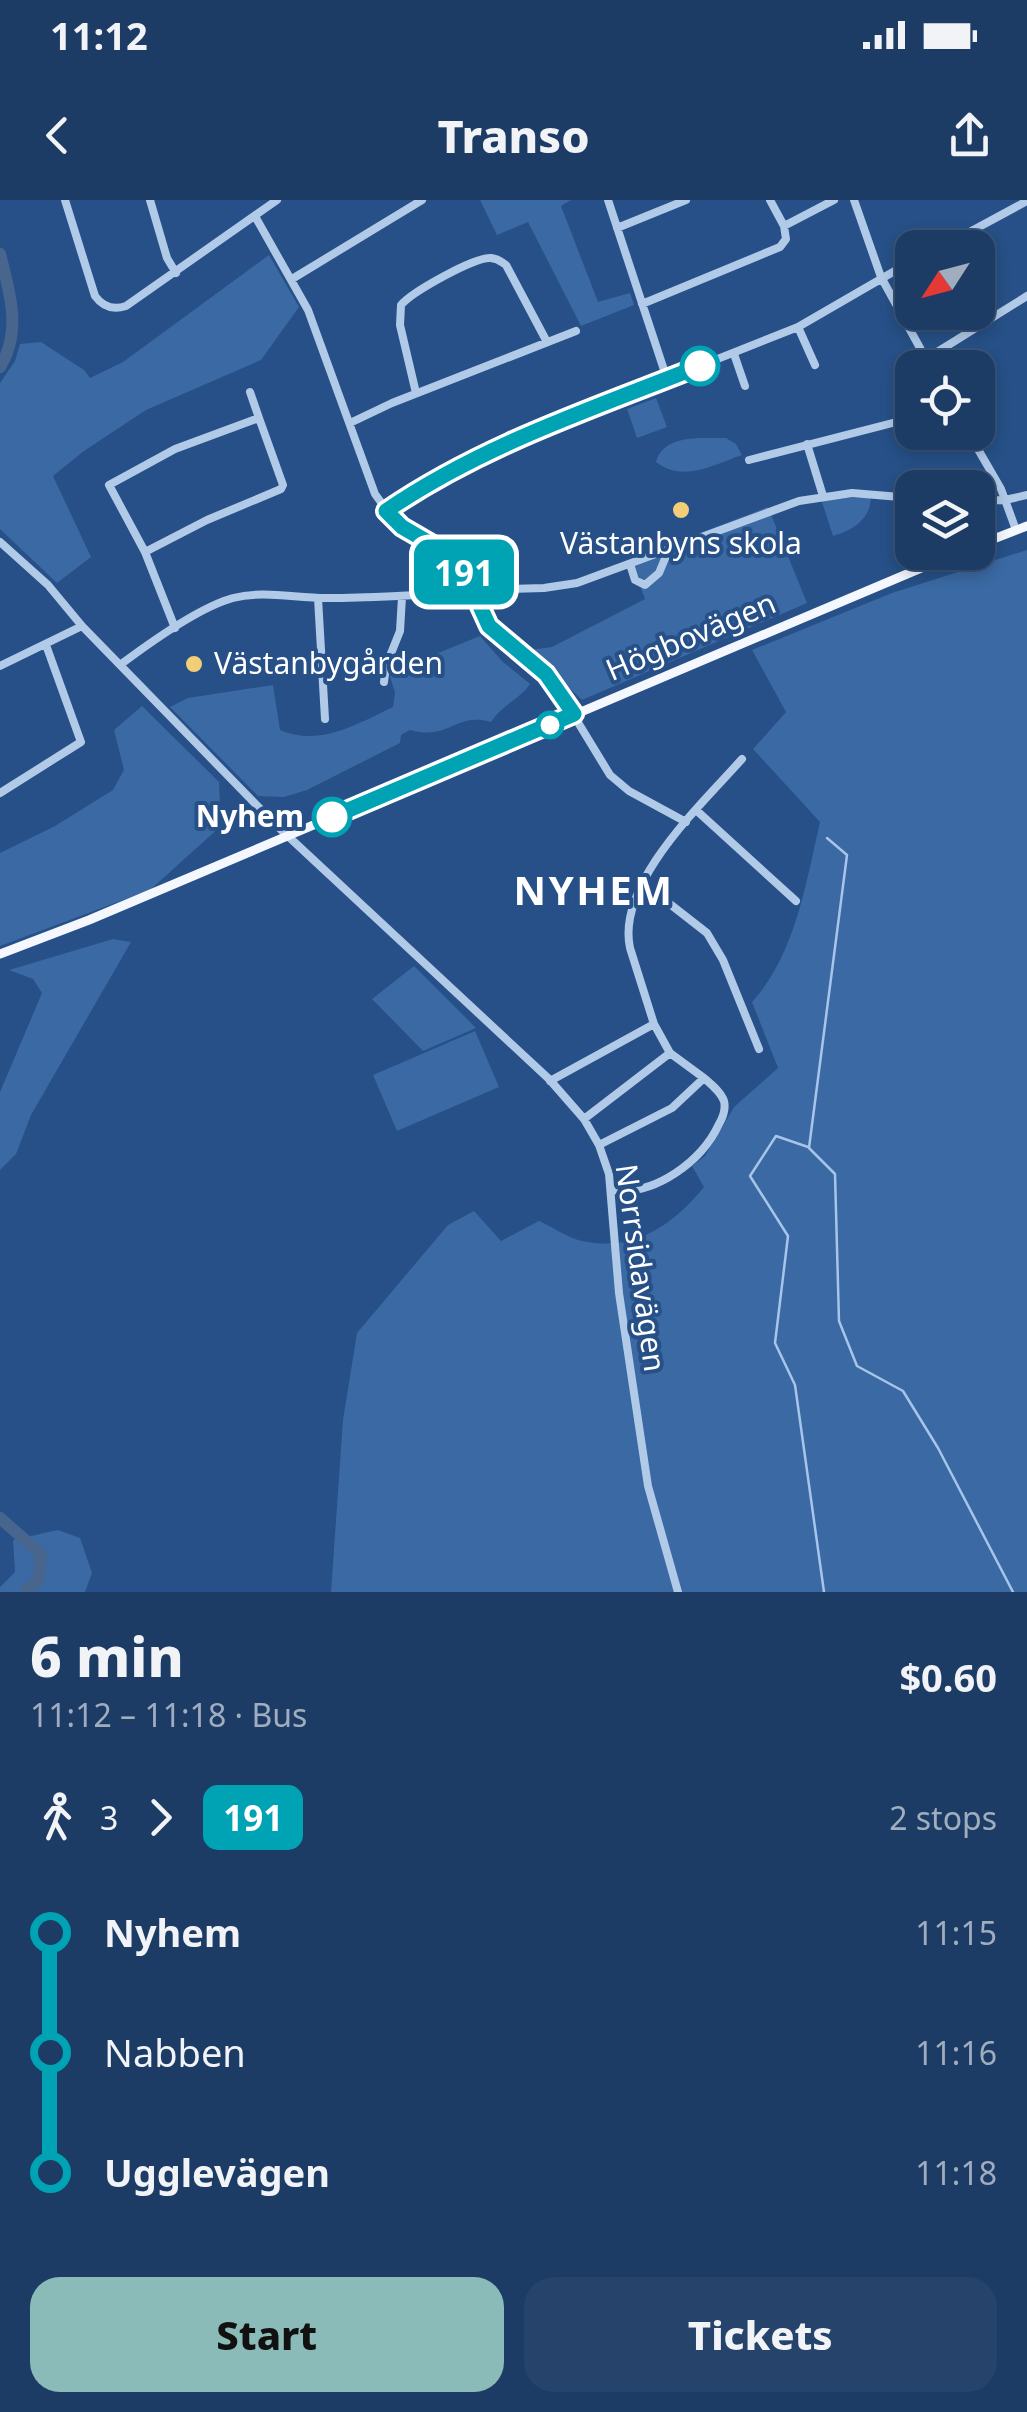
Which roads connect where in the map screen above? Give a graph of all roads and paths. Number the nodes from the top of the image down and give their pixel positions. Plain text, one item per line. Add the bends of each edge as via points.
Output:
1 (65, 200) edge
2 (150, 200) edge
3 (277, 200) edge
4 (422, 200) edge
5 (608, 200) edge
6 (686, 200) edge
7 (770, 200) edge
8 (834, 200) edge
9 (854, 200) edge
10 (1027, 201) edge
11 (256, 218) junction
12 (784, 226) junction
13 (618, 228) junction
14 (973, 230) edge
15 (895, 270) edge
16 (176, 273) junction
17 (881, 277) junction
18 (292, 279) junction
19 (1027, 296) edge
20 (642, 304) junction
21 (798, 328) junction
22 (576, 330) dead end
23 (546, 342) junction
24 (921, 350) edge
25 (947, 350) edge
26 (734, 354) junction
27 (815, 366) dead end
28 (667, 379) junction
29 (745, 386) dead end
30 (250, 392) dead end
31 (416, 393) junction
32 (259, 418) junction
33 (895, 422) edge
34 (350, 423) junction
35 (808, 444) junction
36 (978, 450) edge
37 (749, 460) dead end
38 (1027, 495) edge
39 (824, 496) junction
40 (895, 496) edge
41 (995, 500) edge
42 (1005, 500) junction
43 (386, 511) junction
44 (1022, 528) edge
45 (995, 538) edge
46 (0, 542) edge
47 (669, 549) junction
48 (144, 552) junction
49 (630, 564) junction
50 (916, 570) edge
51 (509, 589) dead end
52 (472, 591) junction
53 (402, 597) junction
54 (318, 598) junction
55 (82, 626) junction
56 (175, 628) junction
57 (46, 644) junction
58 (0, 666) edge
59 (120, 666) junction
60 (384, 682) dead end
61 (574, 714) junction
62 (326, 720) dead end
63 (742, 758) dead end
64 (0, 792) edge
65 (696, 810) junction
66 (686, 822) junction
67 (288, 836) junction
68 (643, 883) junction
69 (796, 901) dead end
70 (0, 954) edge
71 (654, 1024) junction
72 (759, 1049) dead end
73 (670, 1053) junction
74 (704, 1078) junction
75 (550, 1081) junction
76 (584, 1119) junction
77 (599, 1145) junction
78 (612, 1190) junction
79 (678, 1592) edge

1 - 16 street via 91,287 103,305 126,306
2 - 16 street
3 - 11 street
4 - 18 street
5 - 13 street
6 - 13 street
7 - 12 street
8 - 12 street
9 - 17 street
10 - 14 street
11 - 16 street
11 - 18 street
12 - 20 street via 780,247
13 - 20 street
15 - 17 street
17 - 21 street
17 - 24 street
18 - 34 street
19 - 25 street
20 - 28 street
21 - 26 street
21 - 27 street
22 - 23 street
23 - 31 street
23 - 31 street via 506,265 478,260 401,304
26 - 28 street
26 - 29 street
28 - 43 street via 481,453
30 - 32 street
31 - 34 street
32 - 48 street via 284,486
32 - 48 street via 110,482
33 - 35 street
34 - 43 street
35 - 37 street
35 - 39 street
36 - 42 street
38 - 42 street
39 - 40 street
39 - 47 street
41 - 42 street
42 - 44 street
43 - 52 street via 452,556
44 - 45 main road
46 - 55 street, Norrsidavägen
47 - 49 street
47 - 49 street via 645,585 635,580
48 - 56 street
49 - 51 street via 578,582
50 - 61 main road, Högbovägen
52 - 53 street
52 - 61 street via 489,626 546,674
53 - 54 street
53 - 60 street via 400,631
54 - 56 street via 247,595
54 - 62 street
55 - 57 street
55 - 59 street, Norrsidavägen
56 - 59 street
57 - 58 street
57 - 64 street via 81,742
59 - 67 street, Norrsidavägen
61 - 66 street via 618,783
61 - 67 main road, Högbovägen
63 - 65 street
65 - 66 street
65 - 69 street
66 - 68 street
67 - 70 main road, Högbovägen
67 - 75 street, Norrsidavägen
68 - 71 street via 627,936
68 - 72 street via 707,933
71 - 73 street
71 - 75 street
73 - 74 street
73 - 76 street
74 - 77 street via 672,1108
74 - 78 street via 725,1110 700,1156 646,1187
75 - 76 street, Norrsidavägen
76 - 77 street, Norrsidavägen
77 - 78 street, Norrsidavägen
78 - 79 street, Norrsidavägen via 619,1293 648,1486

